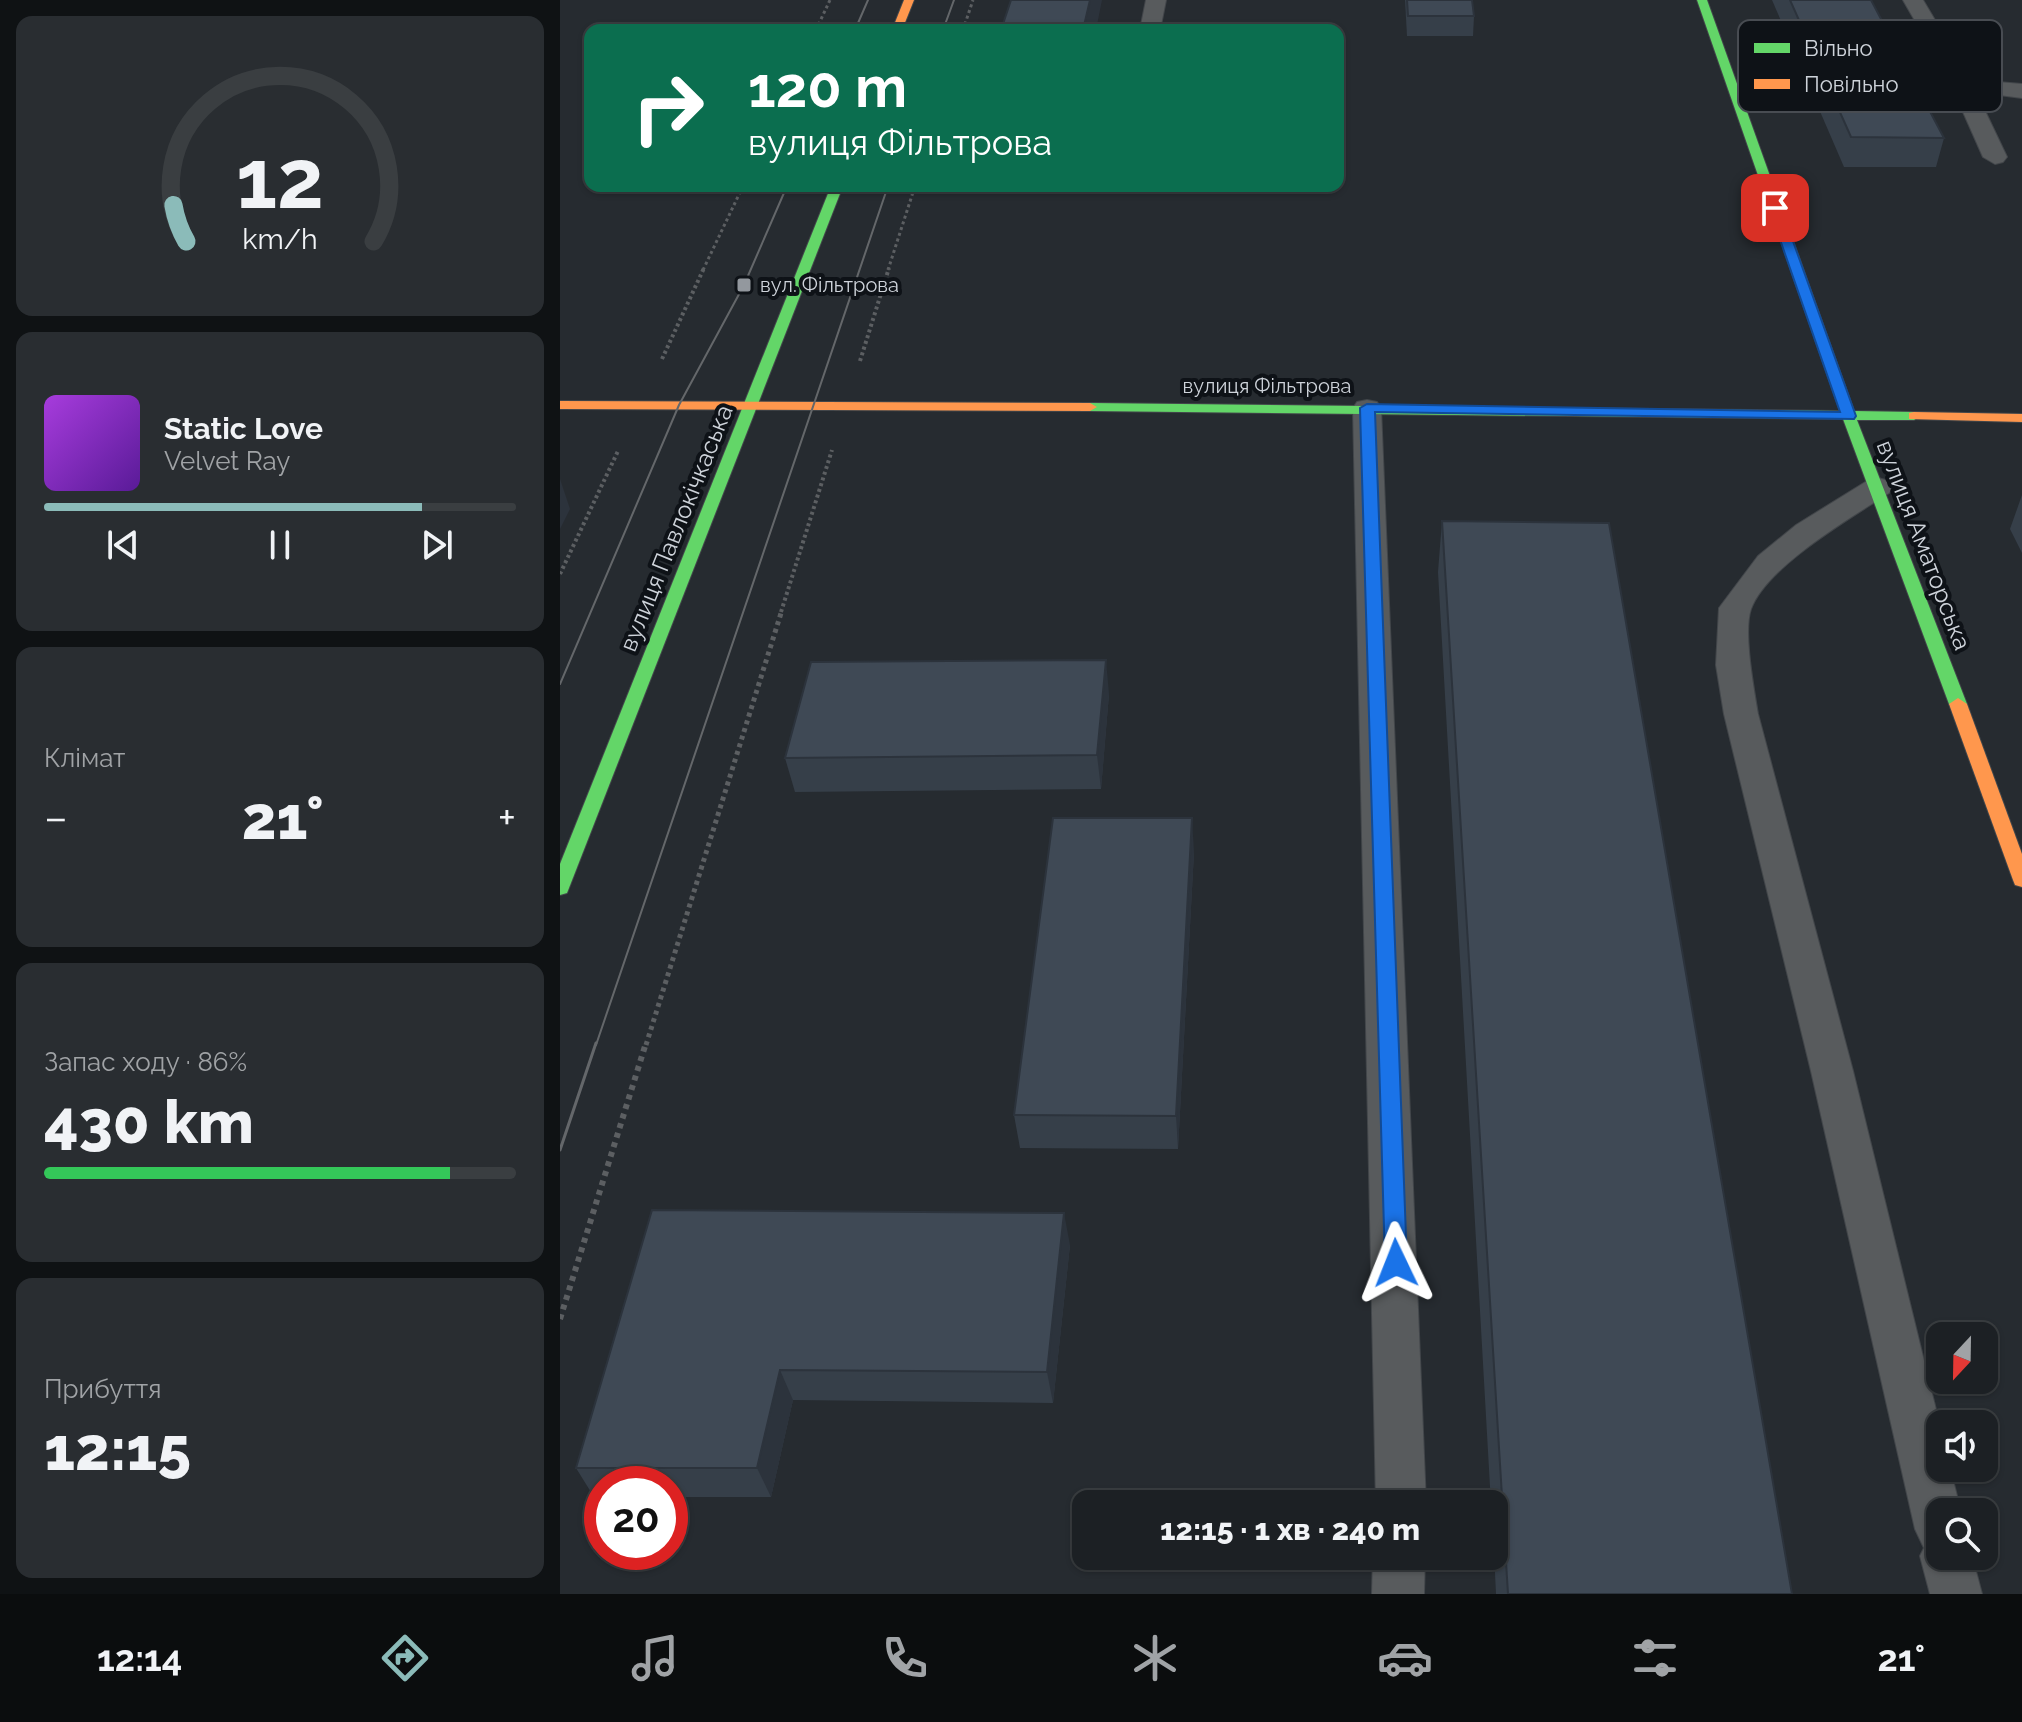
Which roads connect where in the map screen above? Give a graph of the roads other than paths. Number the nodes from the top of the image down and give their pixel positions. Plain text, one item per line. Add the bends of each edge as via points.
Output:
1 (909, 0) edge
2 (1156, 0) edge
3 (1702, 0) edge
4 (1913, 0) edge
5 (1925, 20) edge
6 (899, 24) edge
7 (1151, 24) edge
8 (2002, 89) edge
9 (2022, 91) edge
10 (1738, 102) edge
11 (1742, 112) edge
12 (1974, 112) edge
13 (1995, 157) dead end
14 (835, 192) edge
15 (560, 405) edge
16 (751, 405) junction
17 (1367, 408) junction
18 (1849, 416) junction
19 (2022, 418) edge
20 (1878, 487) junction
21 (2022, 880) edge
22 (560, 888) edge
23 (1401, 1490) edge
24 (1933, 1498) edge
25 (1399, 1570) edge
26 (1950, 1570) edge
27 (1398, 1594) edge
28 (1956, 1594) edge

1 - 6 street
2 - 7 lane
3 - 10 street, вулиця Аматорська
4 - 5 lane
8 - 9 lane
11 - 18 street, вулиця Аматорська
12 - 13 lane
14 - 16 street, вулиця Павлокічкаська
15 - 16 street, вулиця Фільтрова
16 - 17 street, вулиця Фільтрова
16 - 22 street, вулиця Павлокічкаська
17 - 18 street, вулиця Фільтрова
17 - 23 lane
18 - 19 street, вулиця Фільтрова
18 - 20 street, вулиця Аматорська
20 - 21 street, вулиця Аматорська
20 - 24 lane via 1769,563 1735,608 1733,665
25 - 27 lane
26 - 28 lane

